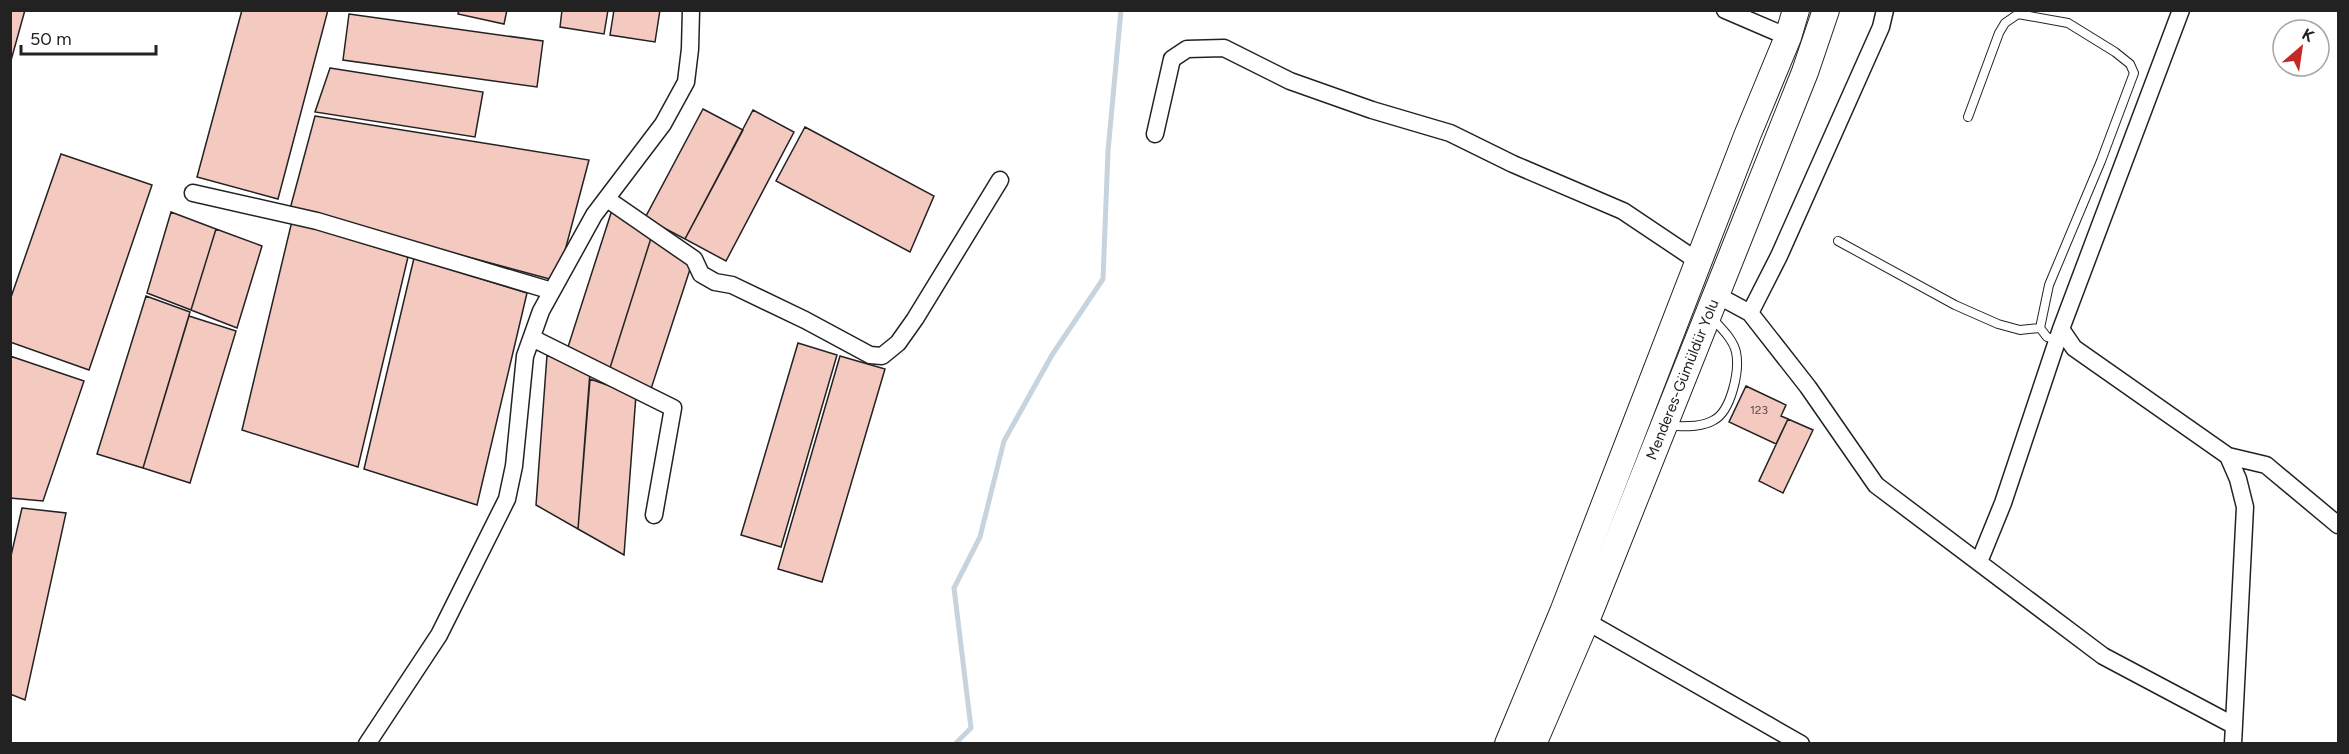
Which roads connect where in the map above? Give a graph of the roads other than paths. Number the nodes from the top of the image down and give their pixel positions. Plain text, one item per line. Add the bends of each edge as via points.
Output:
1 (691, 10) edge
2 (1725, 10) edge
3 (1796, 10) edge
4 (1826, 10) edge
5 (1885, 10) edge
6 (2178, 11) edge
7 (1788, 37) junction
8 (1968, 117) dead end
9 (1155, 134) dead end
10 (1000, 180) dead end
11 (193, 193) dead end
12 (607, 199) junction
13 (1838, 241) dead end
14 (1699, 262) junction
15 (552, 291) junction
16 (1712, 304) junction
17 (1750, 313) junction
18 (2040, 328) junction
19 (2059, 334) junction
20 (532, 338) junction
21 (1663, 426) junction
22 (2228, 456) junction
23 (654, 515) dead end
24 (2338, 525) edge
25 (1979, 562) junction
26 (1586, 621) junction
27 (2233, 725) junction
28 (367, 744) edge
29 (1508, 744) edge
30 (1533, 744) edge
31 (1802, 744) edge
32 (2233, 744) edge

1 - 12 street via 686,82 663,124
2 - 7 street
3 - 7 main road, Menderes-Gümüldür Yolu
4 - 16 main road, Menderes-Gümüldür Yolu
5 - 17 street via 1881,27 1779,256
6 - 19 street
7 - 14 main road, Menderes-Gümüldür Yolu
8 - 18 lane via 1999,33 2018,14 2068,23 2130,64 2133,73 2049,285
9 - 14 street via 1172,59 1187,49 1224,48 1290,81 1450,133 1623,211
10 - 12 street via 915,320 898,343 882,356 870,355 732,285 715,282 701,274 694,259
11 - 15 street via 317,221
12 - 15 street
13 - 18 lane via 1998,324 2020,330
14 - 29 main road, Menderes-Gümüldür Yolu
15 - 20 street
16 - 17 street
16 - 21 main road, Menderes-Gümüldür Yolu
16 - 21 lane via 1736,351 1730,399 1712,422
17 - 25 street via 1808,387 1876,485
18 - 19 lane via 2047,337
19 - 22 street
19 - 25 street via 2003,503
20 - 23 street via 673,408
20 - 28 street via 525,356 507,499 439,635
21 - 26 main road, Menderes-Gümüldür Yolu
22 - 24 street via 2266,465
22 - 27 street via 2245,507
25 - 27 street via 2103,656
26 - 30 main road, Menderes-Gümüldür Yolu
26 - 31 street
27 - 32 street

